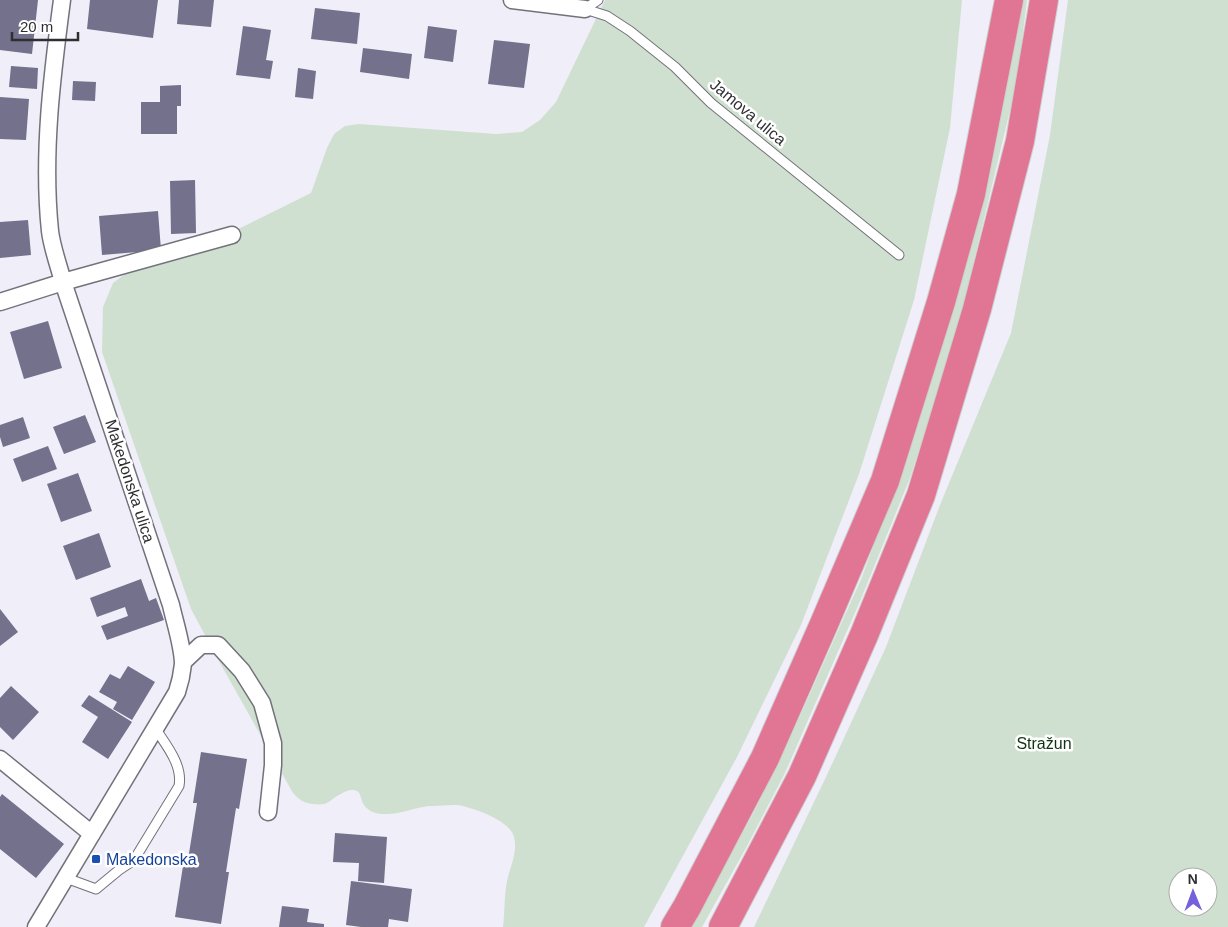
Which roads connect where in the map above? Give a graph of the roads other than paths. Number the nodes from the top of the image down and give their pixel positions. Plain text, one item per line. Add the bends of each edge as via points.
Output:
1 (62, 0) edge
2 (512, 0) edge
3 (1009, 0) edge
4 (1044, 0) edge
5 (592, 4) edge
6 (232, 235) dead end
7 (899, 255) dead end
8 (63, 282) junction
9 (0, 302) edge
10 (183, 662) junction
11 (156, 728) junction
12 (0, 759) edge
13 (268, 812) dead end
14 (92, 834) junction
15 (66, 878) junction
16 (40, 926) edge
17 (675, 927) edge
18 (723, 927) edge

1 - 8 street, Makedonska ulica via 50,103 47,192 50,233
2 - 5 street
3 - 17 highway via 971,194 885,481 765,758
4 - 18 highway via 1020,141 977,310 921,495 802,776
5 - 7 lane, Jamova ulica via 675,67 711,103
6 - 8 street
8 - 9 street
8 - 10 street, Makedonska ulica via 171,605
10 - 11 street, Makedonska ulica via 177,692
10 - 13 street via 201,645 218,645 242,671 262,703 273,743
11 - 14 street, Makedonska ulica
11 - 15 lane via 177,764 180,779 144,844 134,860 96,889
12 - 14 street
14 - 15 street, Makedonska ulica
15 - 16 street, Makedonska ulica

